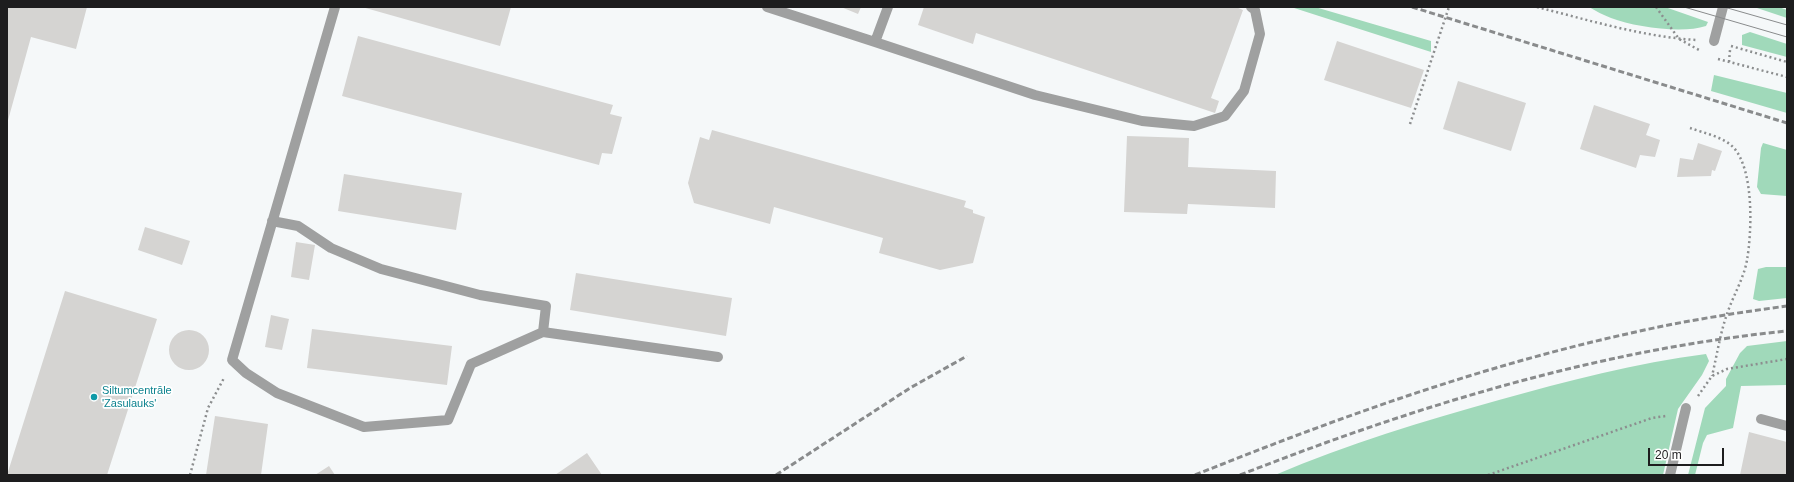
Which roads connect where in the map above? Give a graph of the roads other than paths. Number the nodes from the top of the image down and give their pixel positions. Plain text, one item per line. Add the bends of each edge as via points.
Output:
1 (335, 7) edge
2 (767, 7) edge
3 (888, 7) edge
4 (1251, 7) edge
5 (1723, 7) edge
6 (1714, 41) road end
7 (875, 42) junction
8 (272, 221) junction
9 (543, 332) junction
10 (718, 357) dead end
11 (1686, 408) road end
12 (1761, 419) dead end
13 (1787, 426) edge
14 (1670, 475) edge

1 - 8 street
2 - 7 street
3 - 7 street
4 - 7 street via 1255,10 1260,34 1244,91 1225,116 1194,126 1142,121 1035,95
5 - 6 street
8 - 9 street via 298,226 331,248 381,269 480,295 546,306
8 - 9 street via 232,360 246,373 277,393 364,426 448,420 471,364
9 - 10 street
11 - 14 street
12 - 13 street

